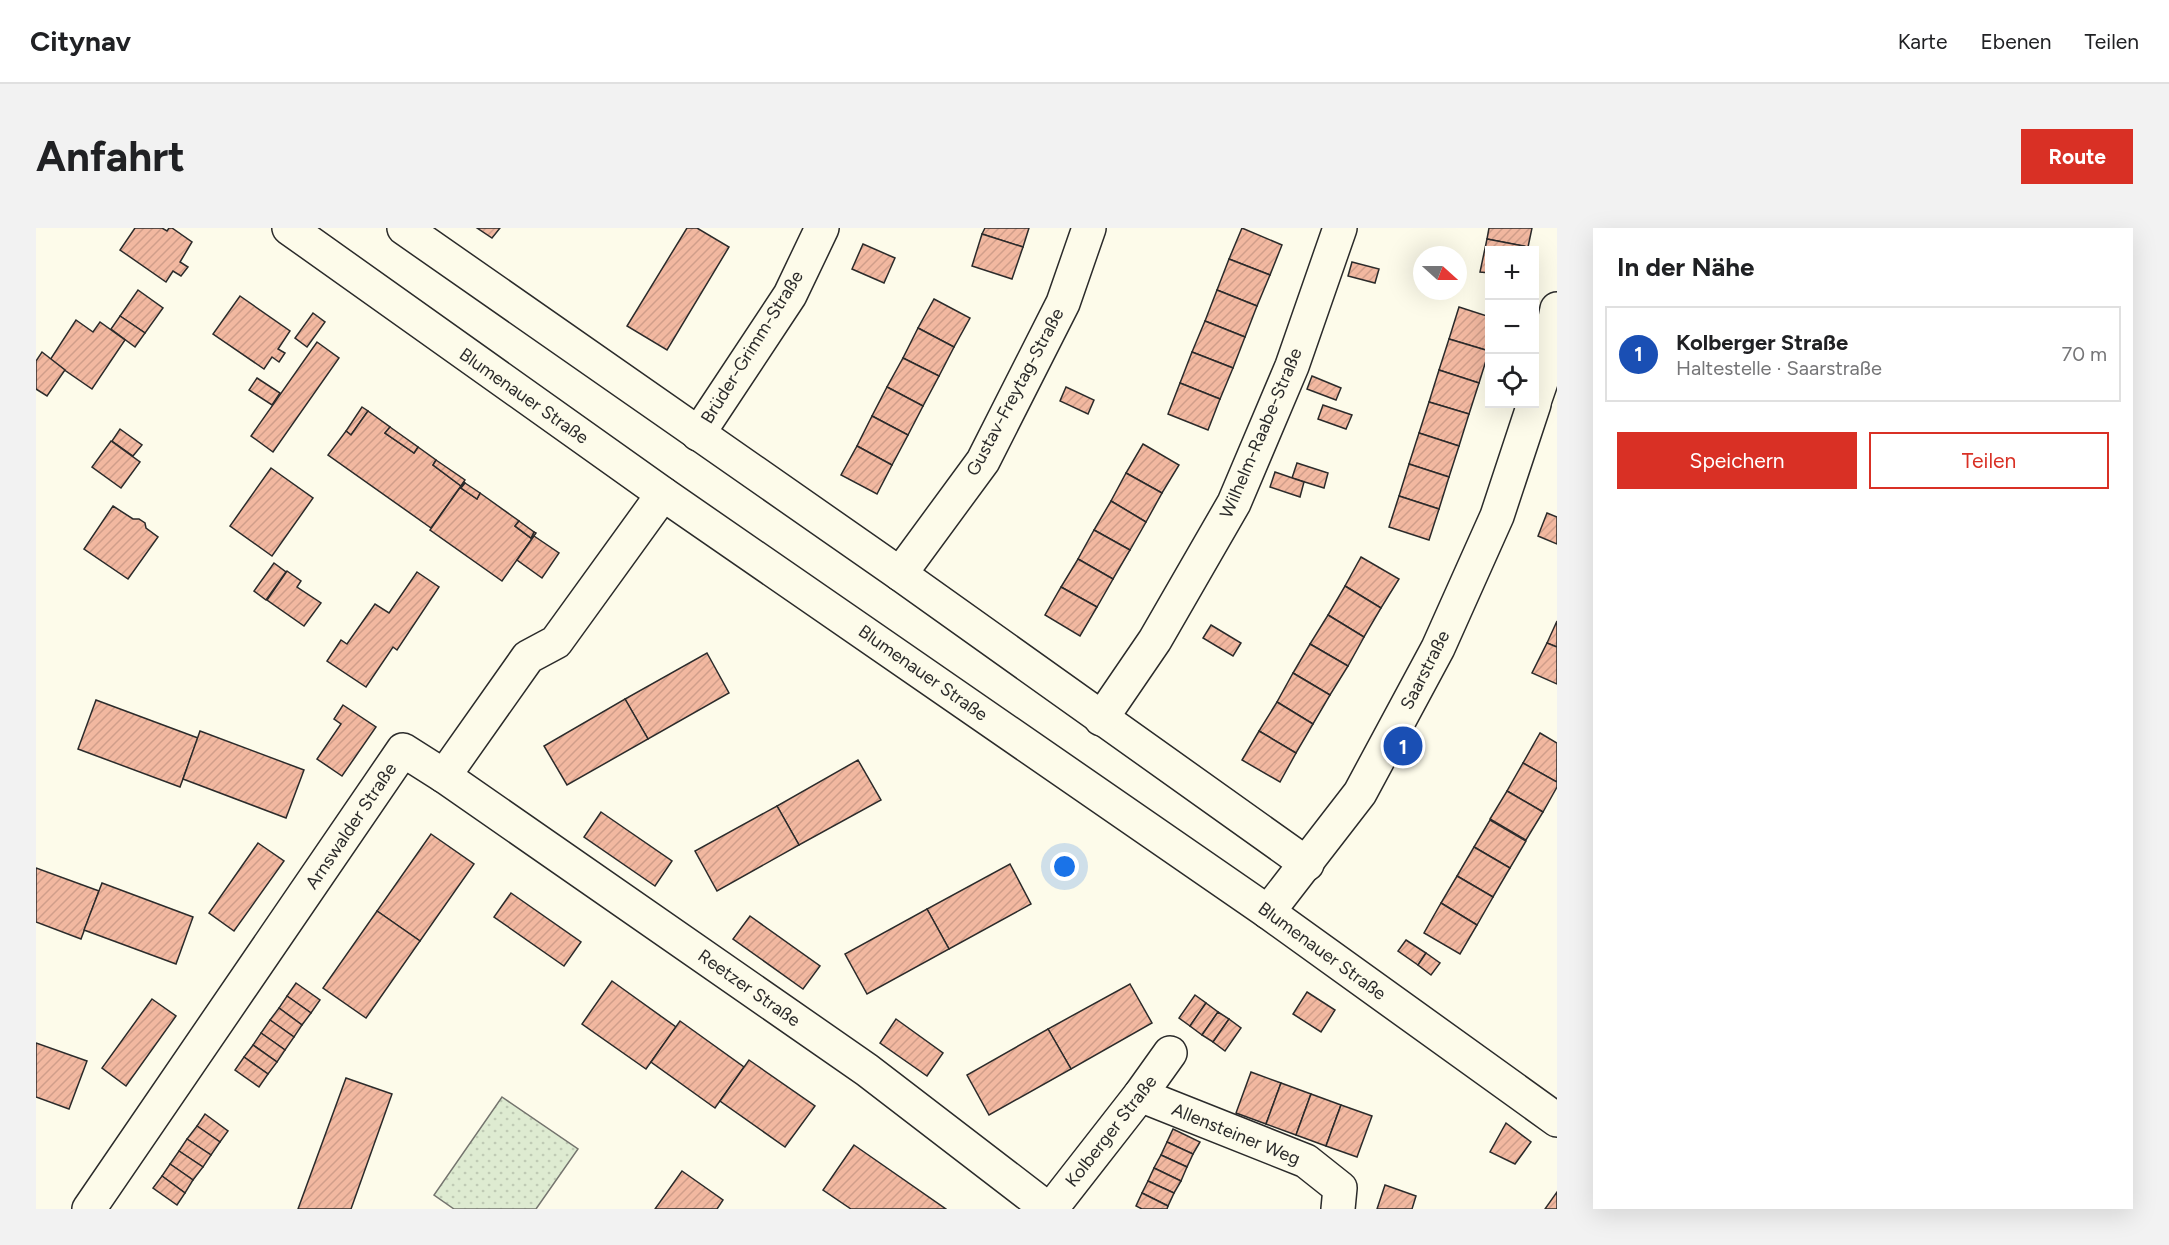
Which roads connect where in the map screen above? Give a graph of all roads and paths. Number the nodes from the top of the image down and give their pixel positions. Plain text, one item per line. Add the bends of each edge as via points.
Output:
1 (289, 228) edge
2 (404, 228) edge
3 (822, 228) edge
4 (1089, 228) edge
5 (1340, 228) edge
6 (1557, 309) edge
7 (1539, 388) edge
8 (1532, 408) edge
9 (698, 434) junction
10 (663, 494) junction
11 (900, 574) junction
12 (1101, 719) junction
13 (444, 776) junction
14 (1307, 864) junction
15 (1268, 912) junction
16 (1170, 1053) dead end
17 (1140, 1095) junction
18 (1557, 1120) edge
19 (89, 1209) edge
20 (1050, 1209) edge
21 (1338, 1209) edge

1 - 10 street, Blumenauer Straße
2 - 9 street
3 - 9 street, Brüder-Grimm-Straße via 790,295
4 - 11 street, Gustav-Freytag-Straße via 1063,303 983,461
5 - 12 street, Wilhelm-Raabe-Straße via 1292,366 1234,503 1155,640
6 - 7 street, Saarstraße
8 - 14 street, Saarstraße via 1497,516 1438,648 1360,793
9 - 11 street
10 - 13 street via 556,642 528,657
10 - 15 street, Blumenauer Straße
11 - 12 street
12 - 14 street
13 - 19 street, Arnswalder Straße via 403,750
13 - 20 street, Reetzer Straße via 867,1071
14 - 15 street, Saarstraße
15 - 18 street, Blumenauer Straße
16 - 17 street, Kolberger Straße
17 - 20 street, Kolberger Straße
17 - 21 street, Allensteiner Weg via 1306,1161 1340,1188

